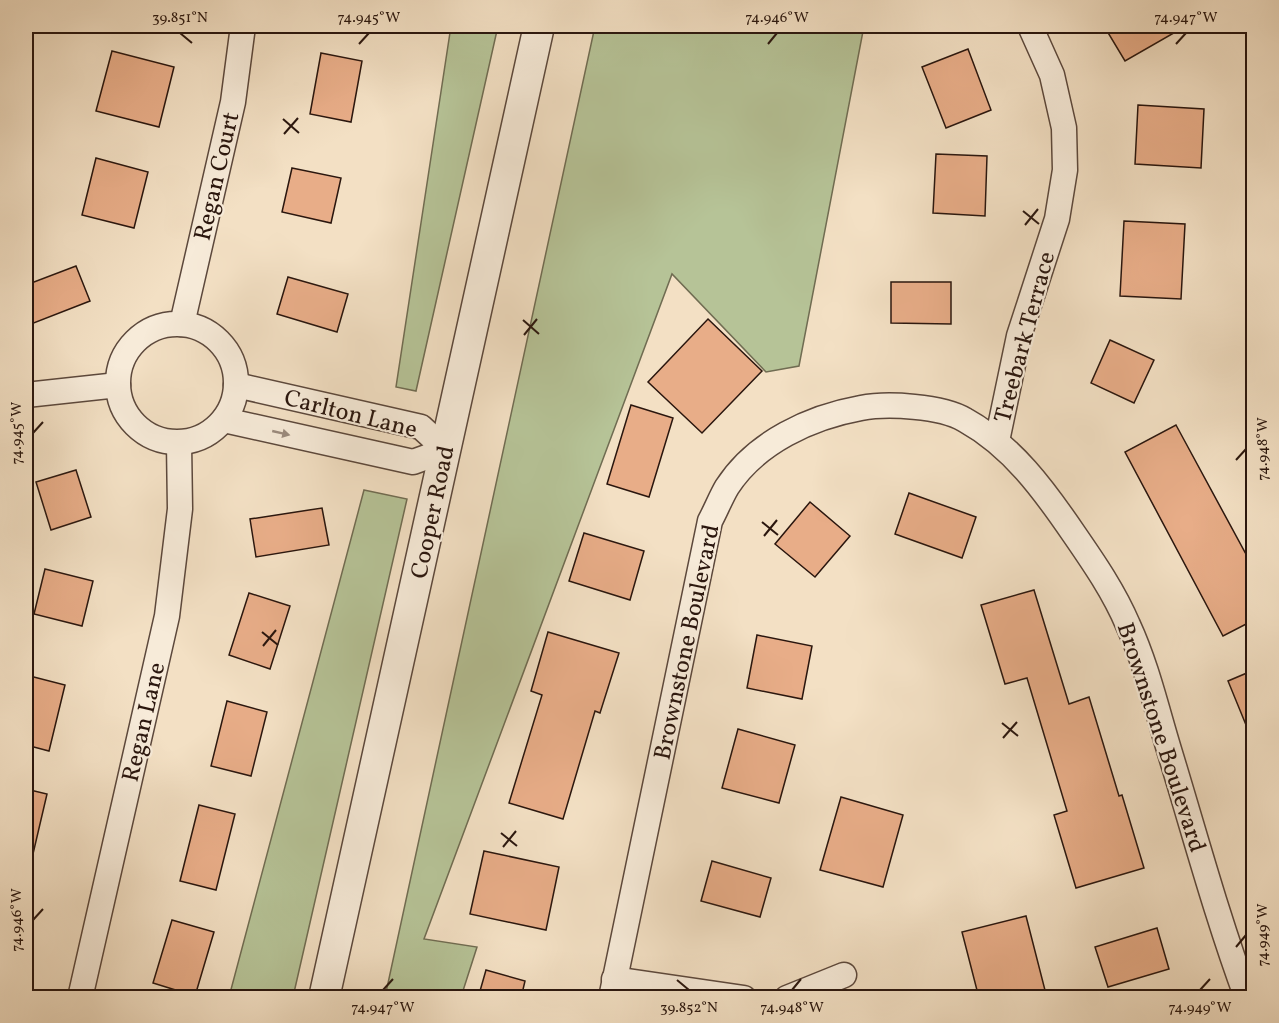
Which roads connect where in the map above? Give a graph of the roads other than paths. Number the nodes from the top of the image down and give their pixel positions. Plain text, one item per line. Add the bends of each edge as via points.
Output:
1 (243, 26) edge
2 (539, 26) edge
3 (1029, 26) edge
4 (182, 324) junction
5 (118, 385) junction
6 (236, 385) junction
7 (26, 395) edge
8 (224, 420) junction
9 (997, 441) junction
10 (179, 443) junction
11 (446, 450) junction
12 (844, 975) dead end
13 (612, 988) edge
14 (80, 998) edge
15 (324, 998) edge
16 (744, 998) edge
17 (787, 998) edge
18 (1247, 998) edge

1 - 4 street, Regan Court via 233,102
2 - 11 street, Cooper Road
3 - 9 street, Treebark Terrace via 1052,75 1064,128 1065,170 1057,219 1019,336
4 - 5 street via 150,330 136,340 126,353
4 - 6 street via 207,332 225,349 232,360
5 - 7 street
5 - 10 street via 126,414 140,430 159,440
6 - 8 street
6 - 11 street, Carlton Lane via 421,427
8 - 10 street via 204,436
8 -> 11 street, Carlton Lane via 413,462
9 - 13 street, Brownstone Boulevard via 963,418 922,408 878,405 837,412 786,433 751,458 728,486 710,521
9 - 18 street, Brownstone Boulevard via 1042,487 1100,571 1129,625 1226,942
10 - 14 street, Regan Lane via 180,509 167,616
11 - 15 street, Cooper Road
12 - 17 street
13 - 16 street

